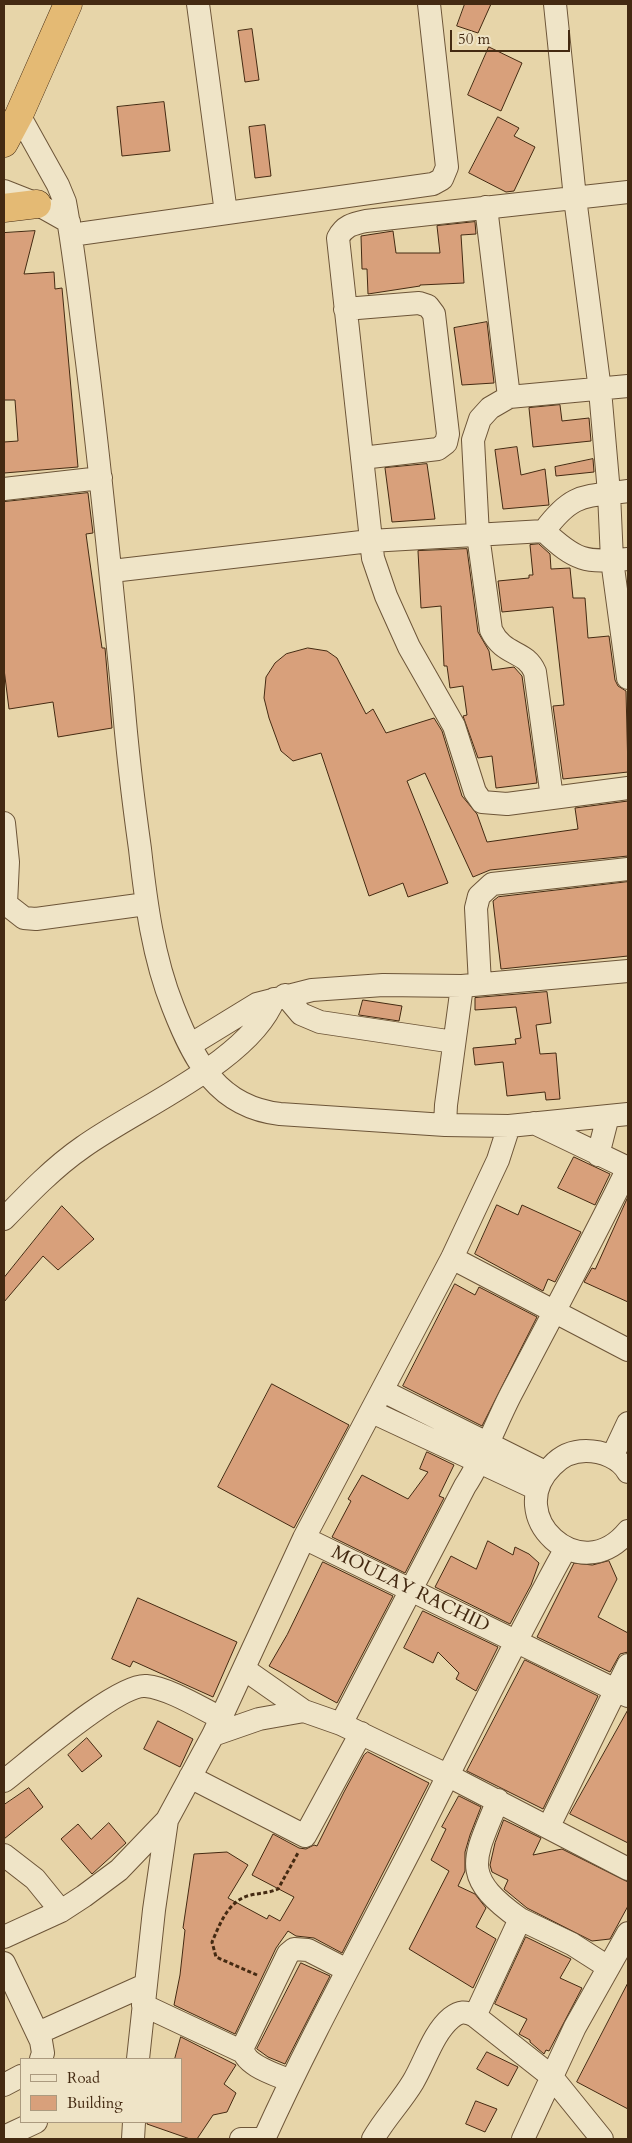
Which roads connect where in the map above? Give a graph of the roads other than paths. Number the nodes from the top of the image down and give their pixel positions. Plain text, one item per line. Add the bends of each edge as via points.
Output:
1 (49, 4) edge
2 (68, 4) edge
3 (198, 4) edge
4 (428, 4) edge
5 (555, 4) edge
6 (11, 112) edge
7 (4, 143) edge
8 (4, 191) edge
9 (628, 192) edge
10 (575, 198) junction
11 (36, 204) junction
12 (486, 207) junction
13 (4, 208) edge
14 (226, 213) junction
15 (70, 228) junction
16 (345, 309) junction
17 (628, 386) edge
18 (600, 390) junction
19 (509, 397) junction
20 (362, 458) junction
21 (101, 478) junction
22 (4, 489) edge
23 (619, 492) edge
24 (544, 531) junction
25 (478, 535) junction
26 (370, 541) junction
27 (620, 560) edge
28 (112, 571) junction
29 (628, 670) edge
30 (628, 788) edge
31 (552, 798) junction
32 (4, 823) edge
33 (628, 869) edge
34 (5, 904) edge
35 (146, 904) junction
36 (628, 971) edge
37 (471, 985) junction
38 (280, 997) junction
39 (454, 1042) junction
40 (190, 1045) junction
41 (206, 1072) junction
42 (618, 1115) edge
43 (534, 1124) junction
44 (445, 1125) junction
45 (509, 1126) junction
46 (598, 1155) junction
47 (628, 1168) edge
48 (4, 1219) edge
49 (452, 1258) junction
50 (555, 1312) junction
51 (628, 1350) edge
52 (383, 1391) junction
53 (372, 1412) junction
54 (628, 1423) edge
55 (484, 1452) junction
56 (620, 1464) edge
57 (541, 1481) junction
58 (626, 1537) edge
59 (304, 1538) junction
60 (566, 1548) junction
61 (410, 1592) junction
62 (515, 1641) junction
63 (628, 1665) edge
64 (244, 1669) junction
65 (622, 1693) edge
66 (304, 1711) junction
67 (216, 1726) junction
68 (351, 1729) junction
69 (447, 1775) junction
70 (190, 1777) junction
71 (4, 1782) edge
72 (498, 1800) junction
73 (167, 1820) junction
74 (549, 1826) junction
75 (4, 1855) edge
76 (628, 1869) edge
77 (61, 1911) junction
78 (520, 1920) junction
79 (628, 1932) edge
80 (4, 1937) edge
81 (4, 1963) edge
82 (608, 1967) junction
83 (347, 1970) junction
84 (144, 1995) junction
85 (475, 2016) junction
86 (38, 2034) junction
87 (243, 2052) junction
88 (41, 2058) edge
89 (138, 2058) edge
90 (551, 2076) junction
91 (20, 2077) edge
92 (291, 2081) junction
93 (4, 2085) edge
94 (34, 2123) edge
95 (134, 2123) edge
96 (4, 2136) edge
97 (133, 2139) edge
98 (241, 2139) edge
99 (259, 2139) edge
100 (264, 2139) edge
101 (374, 2139) edge
102 (523, 2139) edge
103 (602, 2139) edge

1 - 6 highway
2 - 6 highway
3 - 14 street
4 - 14 street via 447,167 442,179 433,184
5 - 10 street
6 - 7 highway
6 - 15 street via 58,185
8 - 11 street
9 - 10 street
10 - 12 street
10 - 18 street
11 - 13 highway
11 - 15 street
12 - 16 street via 366,221 343,229 338,238
12 - 19 street
14 - 15 street
15 - 21 street
16 - 20 street
16 - 20 street via 419,303 428,306 434,314 448,434 446,443 438,449
17 - 18 street
18 - 19 street
18 - 23 street
19 - 25 street via 490,408 480,419 472,440
20 - 26 street
21 - 22 street
21 - 28 street
23 - 24 street via 586,495 571,501
23 - 27 street
24 - 25 street
24 - 27 street via 576,557 595,561
25 - 26 street
25 - 31 street via 491,630 504,648 526,658 535,672
26 - 28 street
26 - 31 street via 386,596 454,726 475,792 482,802 507,804
27 - 29 street
28 - 35 street via 128,754
30 - 31 street
32 - 34 street via 8,862
33 - 37 street via 492,884 484,890 476,908
34 - 35 street via 30,919
35 - 40 street via 162,977
36 - 37 street
37 - 38 street via 344,986
37 - 39 street
38 - 39 street via 301,1014 320,1022
38 - 40 street via 249,1007
38 - 41 street via 252,1032
39 - 44 street
40 - 41 street
41 - 44 street via 238,1103 262,1112
41 - 48 street via 81,1148
42 - 43 street
42 - 46 street
43 - 45 street
43 - 46 street
44 - 45 street
45 - 49 street via 498,1160
46 - 47 street
47 - 50 street
49 - 50 street
49 - 52 street
50 - 51 street
50 - 55 street
52 - 53 street
52 - 55 street
53 - 55 street
53 - 59 street
54 - 56 street
55 - 57 street
55 - 61 street
56 - 57 street via 595,1451 576,1451 559,1459
57 - 60 street via 536,1504 538,1518 554,1541
58 - 60 street via 595,1552
59 - 61 street, MOULAY RACHID
59 - 64 street
60 - 62 street
61 - 62 street, MOULAY RACHID
61 - 68 street
62 - 65 street, MOULAY RACHID
62 - 69 street
63 - 65 street
64 - 66 street
64 - 67 street
65 - 74 street
66 - 67 street
66 - 68 street
67 - 70 street
67 - 71 street via 156,1688 134,1686 106,1703
68 - 69 street
68 - 70 street via 305,1836
69 - 72 street
69 - 83 street
70 - 73 street
72 - 74 street
72 - 78 street via 475,1864 490,1895
73 - 77 street via 119,1870
73 - 84 street
74 - 76 street
75 - 77 street via 35,1879
77 - 80 street
78 - 82 street via 572,1944
78 - 85 street
79 - 82 street
81 - 86 street
82 - 90 street
83 - 87 street via 308,1950 294,1950 288,1954
83 - 92 street
84 - 86 street
84 - 87 street
84 - 89 street
85 - 90 street
85 - 101 street via 466,2011 458,2013 442,2028 412,2083
86 - 88 street
87 - 92 street via 253,2063
90 - 102 street
90 - 103 street
91 - 93 street
92 - 100 street
94 - 96 street
95 - 97 street
98 - 99 street

